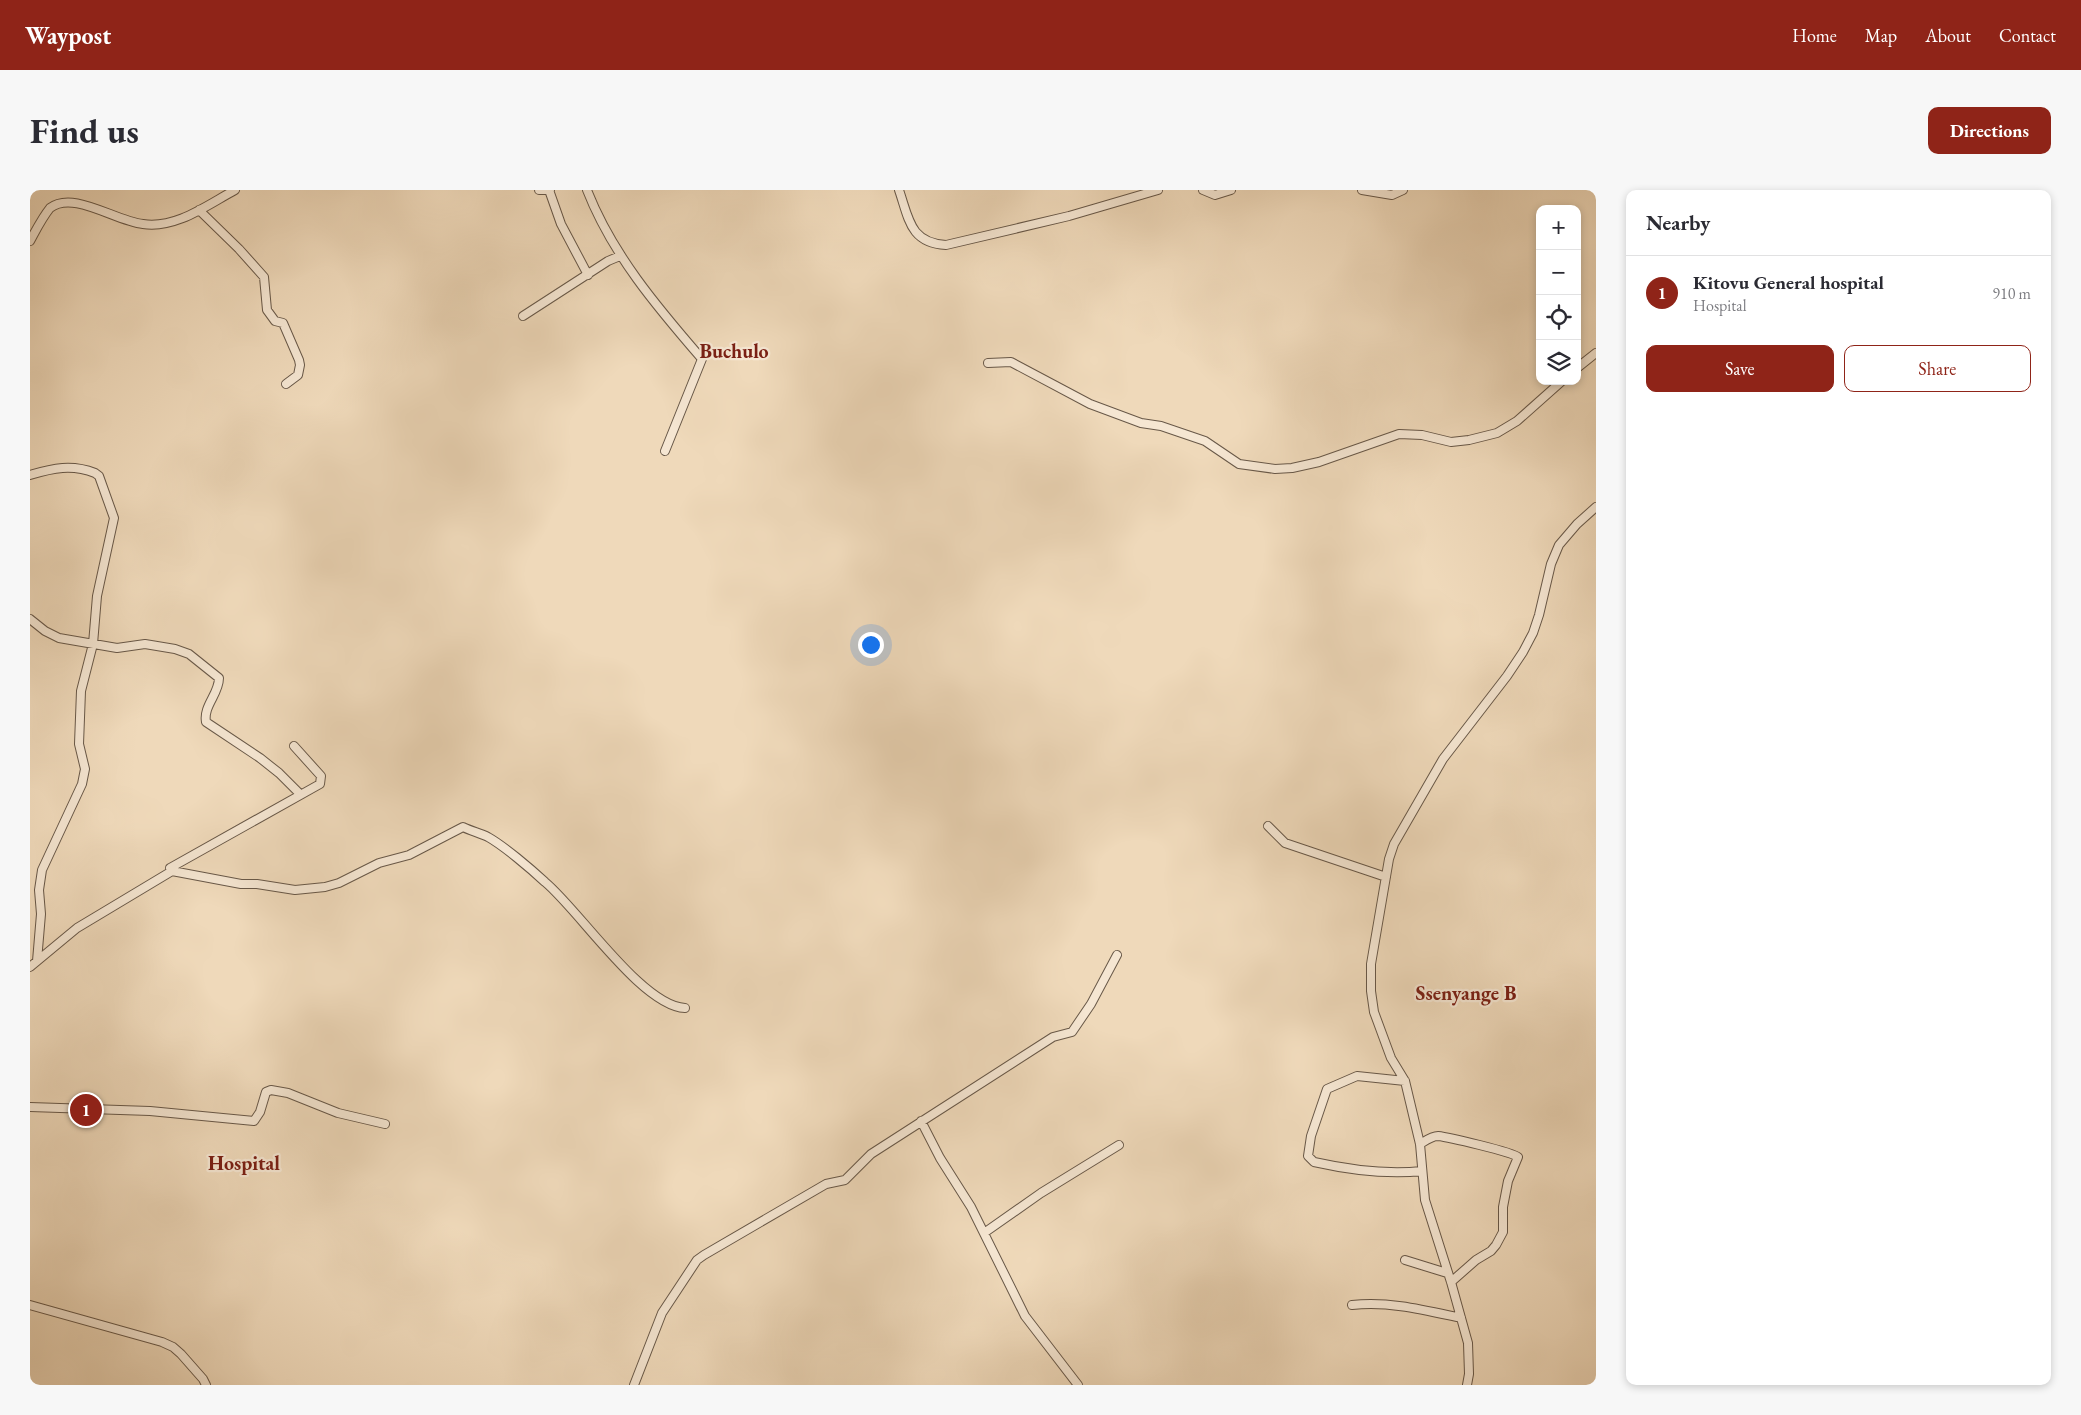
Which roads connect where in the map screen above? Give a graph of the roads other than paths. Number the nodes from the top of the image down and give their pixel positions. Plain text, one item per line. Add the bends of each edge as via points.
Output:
1 (235, 190) edge
2 (539, 190) edge
3 (550, 190) edge
4 (587, 190) edge
5 (898, 190) edge
6 (1158, 190) edge
7 (1203, 190) edge
8 (1231, 190) edge
9 (1362, 190) edge
10 (1403, 190) edge
11 (1390, 193) edge
12 (199, 210) junction
13 (30, 241) edge
14 (620, 256) junction
15 (588, 275) junction
16 (523, 316) dead end
17 (1596, 352) edge
18 (988, 363) dead end
19 (1581, 365) edge
20 (286, 384) dead end
21 (1558, 385) edge
22 (665, 451) dead end
23 (30, 475) edge
24 (1596, 507) edge
25 (30, 619) edge
26 (93, 644) junction
27 (294, 746) dead end
28 (300, 794) junction
29 (1268, 826) dead end
30 (172, 871) junction
31 (1386, 877) junction
32 (1117, 955) dead end
33 (37, 961) junction
34 (30, 967) edge
35 (685, 1008) dead end
36 (1405, 1081) junction
37 (30, 1107) edge
38 (921, 1121) junction
39 (385, 1124) dead end
40 (1420, 1144) junction
41 (1119, 1145) dead end
42 (1422, 1171) junction
43 (984, 1233) junction
44 (1405, 1260) dead end
45 (1447, 1273) junction
46 (1452, 1282) junction
47 (30, 1305) edge
48 (1352, 1305) dead end
49 (1461, 1318) junction
50 (206, 1385) edge
51 (634, 1385) edge
52 (1078, 1385) edge
53 (1467, 1385) edge

1 - 12 street
2 - 3 street
3 - 15 street via 561,224
4 - 14 street
5 - 6 street via 916,234 926,241 946,245 1069,216
7 - 8 street via 1215,195
9 - 11 street
10 - 11 street
12 - 13 street via 180,219 143,224 92,204 63,199 51,207
12 - 20 street via 264,277 268,310 275,321 284,323 300,365 298,375
14 - 15 street
14 - 22 street via 702,359
15 - 16 street
17 - 19 street
18 - 21 street via 1011,362 1090,404 1140,423 1161,426 1205,441 1239,464 1274,468 1319,462 1399,434 1422,435 1451,442 1497,433 1517,421
23 - 26 street via 65,466 99,476 114,518 97,596
24 - 31 street via 1559,545 1533,633 1507,676 1443,759 1394,844
25 - 26 street via 59,638
26 - 28 street via 117,648 145,644 190,654 219,678 205,713 206,722 260,758
26 - 33 street via 81,691 79,744 85,769 82,784 42,870
27 - 28 street via 321,776 320,784
28 - 30 street via 170,868
29 - 31 street via 1285,843
30 - 33 street via 78,928
30 - 35 street via 295,890 325,887 409,855 463,827 488,838 547,883 624,969 674,1008
31 - 36 street via 1370,964 1371,991 1374,1012 1391,1058
32 - 38 street via 1072,1032 1053,1037
33 - 34 street
36 - 40 street
36 - 42 street via 1357,1076 1327,1089 1311,1136 1308,1156 1314,1162 1378,1173
37 - 39 street via 150,1111 254,1122 266,1092 271,1090 288,1093 338,1113
38 - 43 street
38 - 51 street via 871,1154 845,1180 826,1184 697,1260 662,1313
40 - 42 street
40 - 46 street via 1436,1136 1518,1157 1508,1182 1503,1232 1491,1251
41 - 43 street via 1040,1193
42 - 45 street via 1425,1200
43 - 52 street via 1025,1316
44 - 45 street
45 - 46 street
46 - 49 street
47 - 50 street via 168,1344 182,1354
48 - 49 street via 1389,1304
49 - 53 street via 1468,1343

